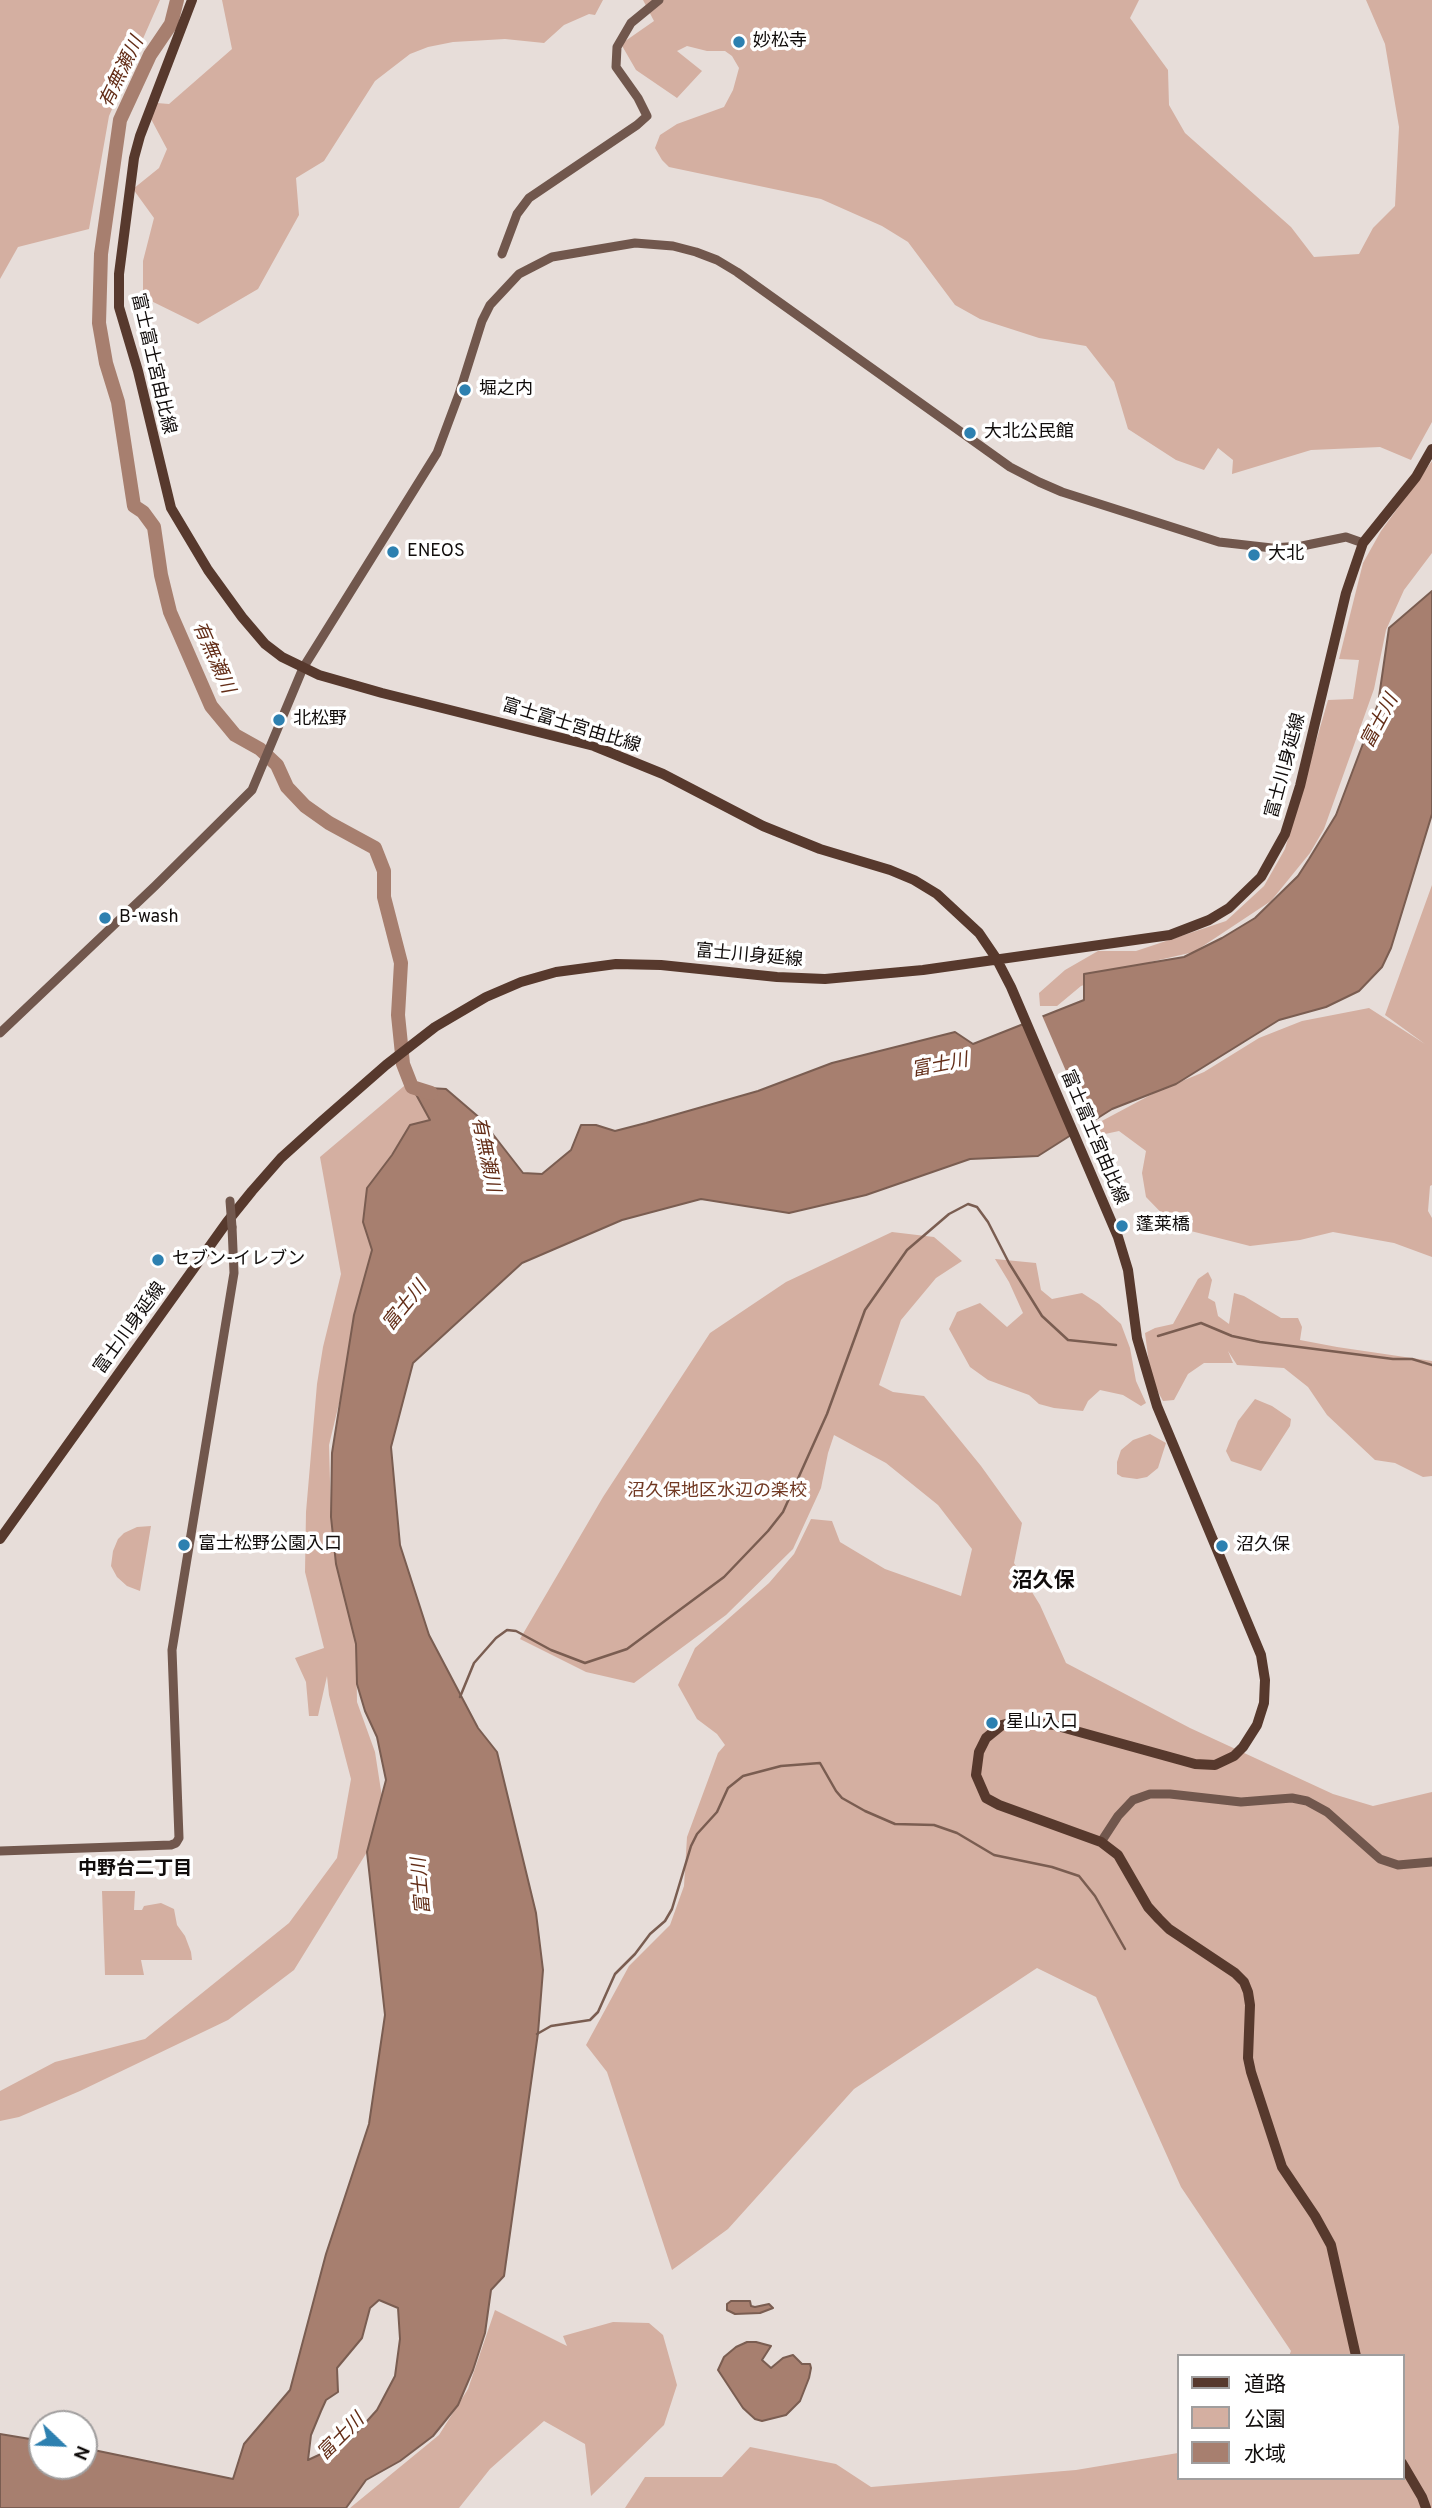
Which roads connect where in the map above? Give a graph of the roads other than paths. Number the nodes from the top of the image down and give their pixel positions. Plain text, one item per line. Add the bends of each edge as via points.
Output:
1 (191, 0) edge
2 (659, 0) edge
3 (502, 254) dead end
4 (1432, 449) edge
5 (1363, 543) junction
6 (303, 668) junction
7 (996, 958) junction
8 (0, 1033) edge
9 (230, 1201) dead end
10 (0, 1539) edge
11 (1101, 1842) junction
12 (0, 1851) edge
13 (1432, 1863) edge
14 (1356, 2354) edge
15 (1404, 2466) edge
16 (1426, 2508) edge

1 - 6 main road, 富士富士宮由比線 via 134,158 119,274 120,307 171,508 179,524 226,596 265,644
2 - 3 street via 631,23 617,47 616,67 647,116 529,198 517,214
4 - 5 main road, 富士川身延線 via 1416,477
5 - 6 street via 1346,537 1301,546 1240,546 1198,537 1062,492 1010,467 717,260 673,247 635,243 552,257 519,274 503,289 482,321 437,453
5 - 7 main road, 富士川身延線 via 1346,593 1293,810 1261,877 1229,908 1170,935
6 - 7 main road, 富士富士宮由比線 via 347,684 594,746 632,760 763,826 914,880 960,914
6 - 8 street via 260,776 244,800
7 - 10 main road, 富士川身延線 via 825,979 661,965 591,966 521,982 455,1013 386,1065 281,1158 252,1191
7 - 11 main road, 富士富士宮由比線 via 1118,1237 1128,1270 1137,1338 1157,1406 1261,1656 1265,1679 1257,1725 1234,1756 1214,1765 1040,1723 1016,1721 986,1738 976,1775 986,1798
9 - 12 street, bridge via 234,1273 172,1650 179,1838 171,1845
11 - 13 street via 1133,1800 1150,1794 1241,1802 1292,1798 1327,1812 1380,1859 1398,1865
11 - 14 main road, 富士富士宮由比線 via 1118,1855 1158,1919 1244,1982 1250,2005 1251,2072 1282,2167 1331,2245
15 - 16 main road

